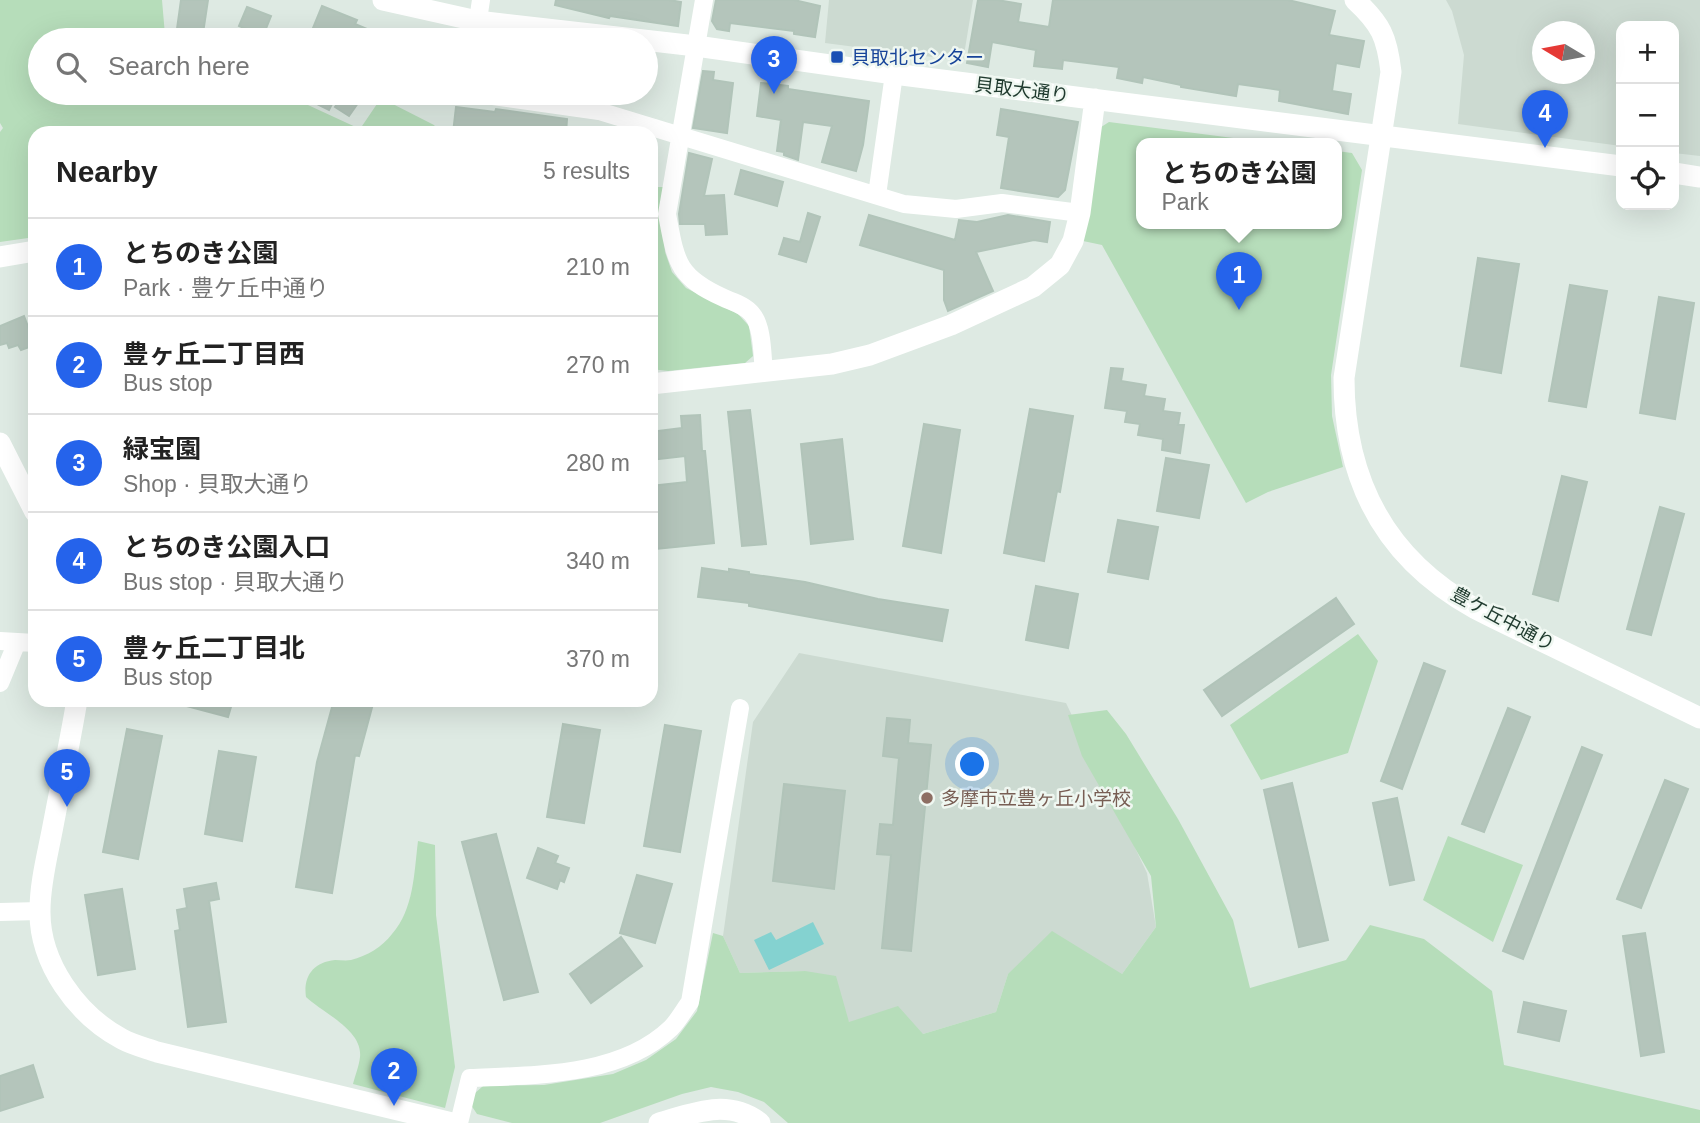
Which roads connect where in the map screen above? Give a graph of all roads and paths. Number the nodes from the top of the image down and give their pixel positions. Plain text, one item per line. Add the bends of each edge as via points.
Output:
1 (383, 0) edge
2 (704, 0) edge
3 (1355, 0) edge
4 (478, 20) edge
5 (545, 28) edge
6 (658, 41) edge
7 (696, 46) junction
8 (894, 74) junction
9 (1095, 99) junction
10 (556, 105) edge
11 (650, 126) edge
12 (658, 128) edge
13 (681, 135) junction
14 (1381, 135) junction
15 (1616, 165) edge
16 (1679, 174) edge
17 (1700, 177) edge
18 (877, 195) junction
19 (1080, 213) junction
20 (28, 252) edge
21 (0, 257) edge
22 (764, 372) junction
23 (658, 383) edge
24 (0, 443) edge
25 (28, 498) edge
26 (17, 642) edge
27 (0, 683) edge
28 (77, 707) edge
29 (740, 708) dead end
30 (1700, 718) edge
31 (40, 911) junction
32 (0, 912) edge
33 (452, 1123) edge
34 (459, 1123) edge
35 (659, 1123) edge
36 (760, 1123) edge

1 - 4 street, 貝取大通り
2 - 7 street
3 - 14 street, 豊ケ丘中通り via 1374,16 1387,41 1391,72
4 - 5 street, 貝取大通り
6 - 7 street, 貝取大通り
7 - 8 street, 貝取大通り
7 - 13 street
8 - 9 street, 貝取大通り
8 - 18 street
9 - 14 street, 貝取大通り
9 - 19 street
10 - 11 street
12 - 13 street
13 - 18 street
13 - 22 street via 667,214 674,250 683,272 700,288 753,314
14 - 15 street, 貝取大通り
14 - 30 street, 豊ケ丘中通り via 1344,378 1345,421 1355,467 1384,528 1433,580 1474,608
16 - 17 street
18 - 19 street via 904,204 956,209 1002,203
19 - 22 street via 1067,254 1033,287 870,355
20 - 21 street
22 - 23 street
24 - 25 street
26 - 27 street
28 - 31 street
29 - 34 street via 690,1002 671,1028 642,1049 602,1064 565,1074 470,1078
31 - 32 street
31 - 33 street via 43,939 57,976 96,1021 123,1039 157,1052
35 - 36 street via 706,1109 732,1110

